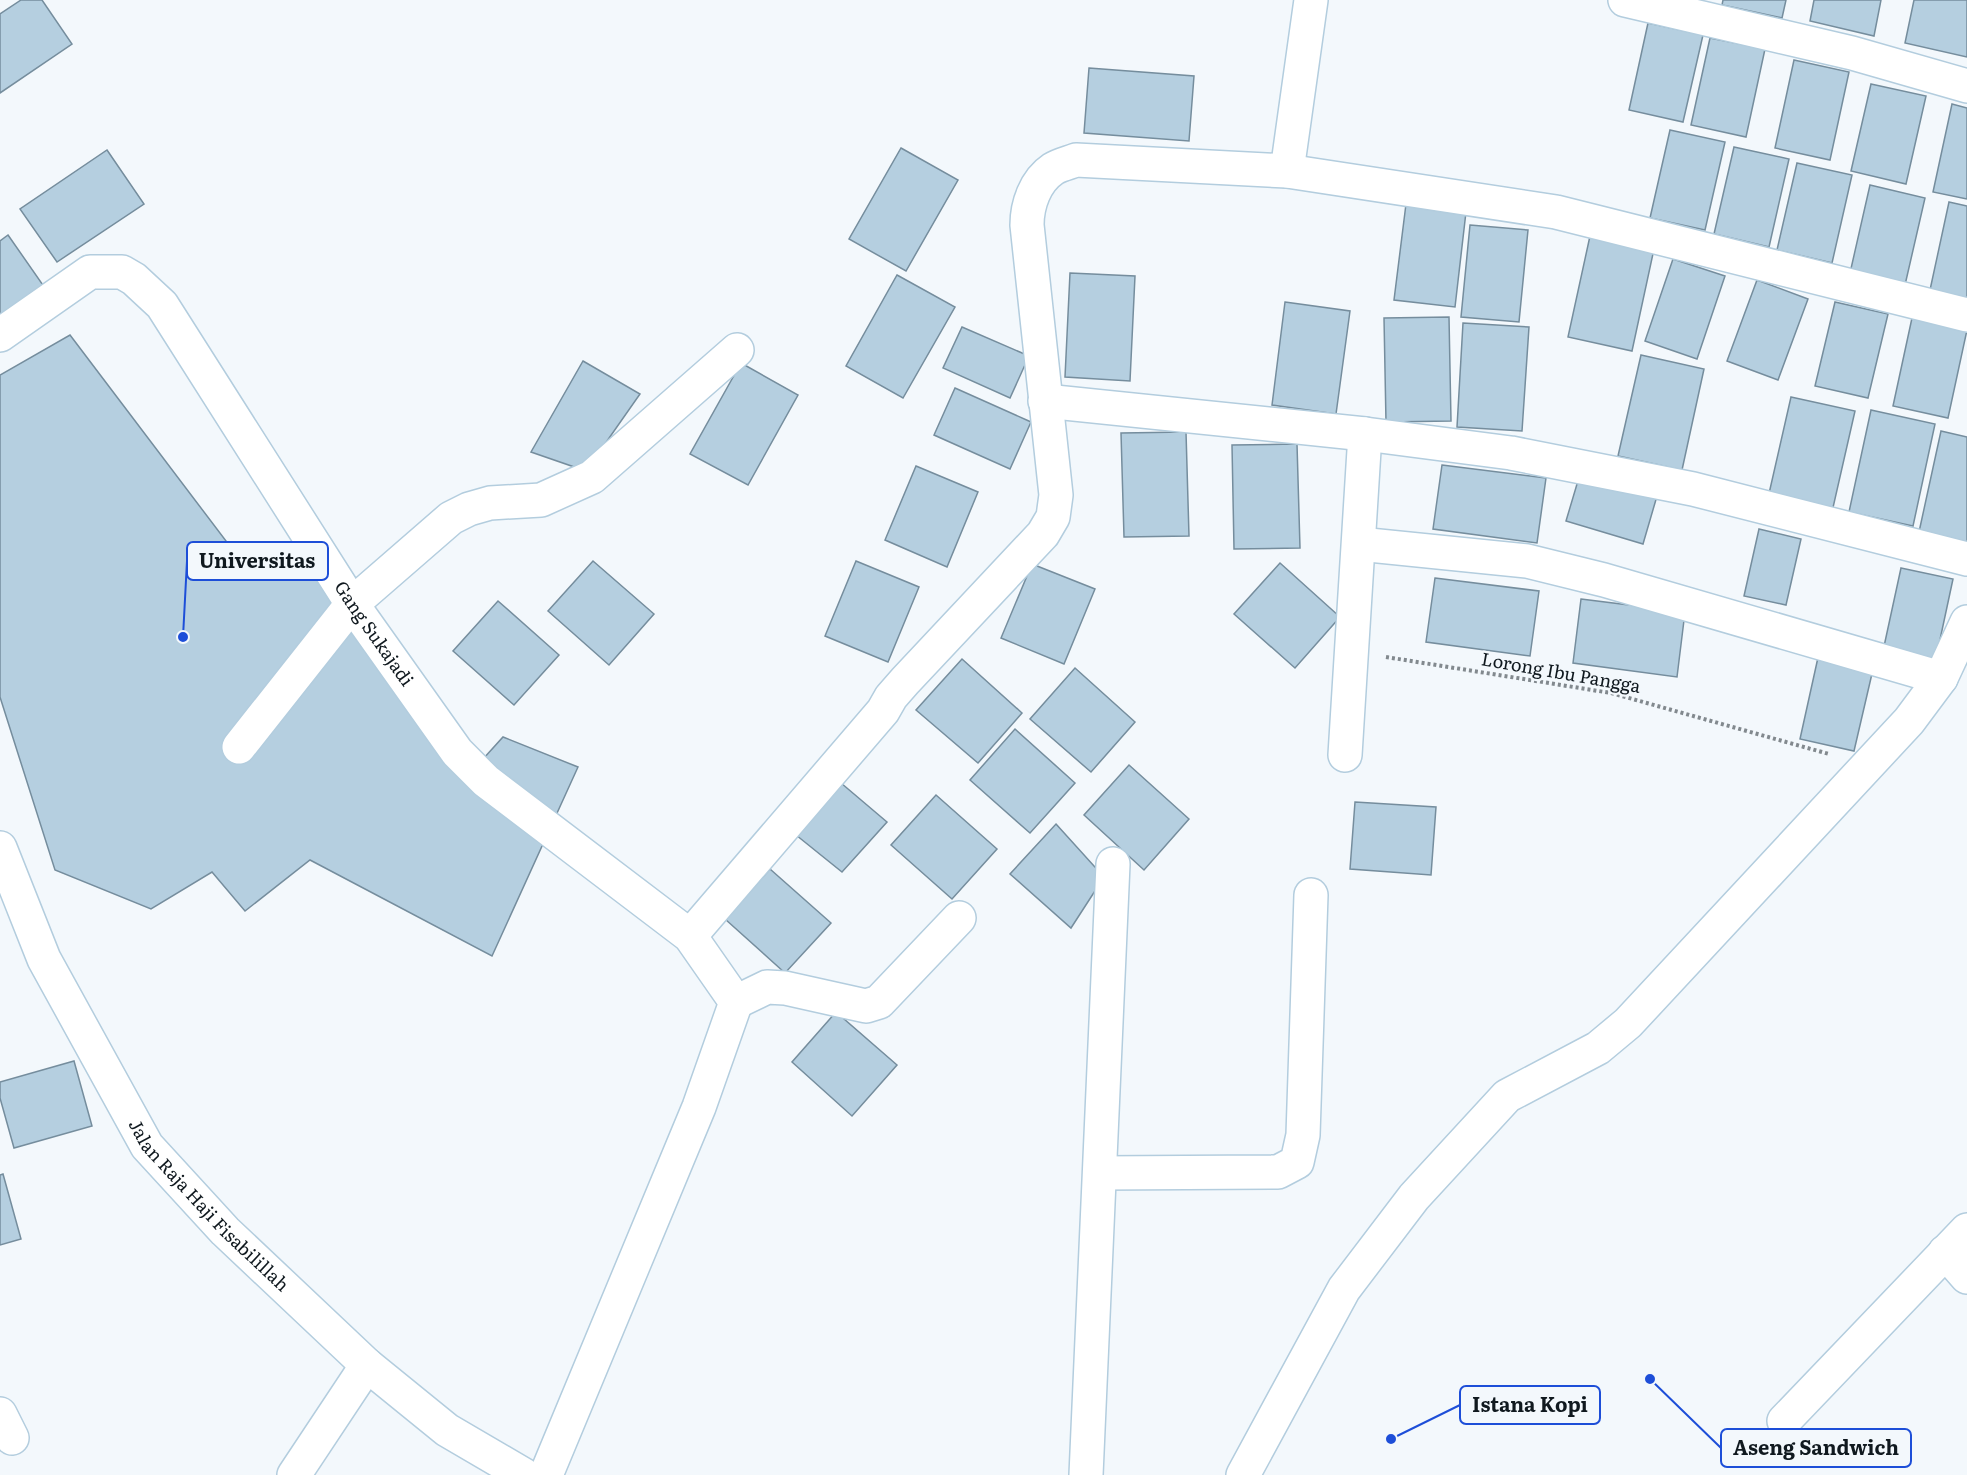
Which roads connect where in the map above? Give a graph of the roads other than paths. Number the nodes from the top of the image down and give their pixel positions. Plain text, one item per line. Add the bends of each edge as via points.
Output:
1 (1311, 0) edge
2 (1625, 0) edge
3 (1967, 86) edge
4 (1287, 171) junction
5 (1967, 315) edge
6 (0, 335) edge
7 (737, 350) dead end
8 (1045, 401) junction
9 (1365, 434) junction
10 (1359, 544) junction
11 (1967, 559) edge
12 (352, 604) junction
13 (1967, 622) edge
14 (1941, 678) junction
15 (239, 747) dead end
16 (1345, 755) dead end
17 (0, 848) edge
18 (1113, 864) dead end
19 (1311, 895) dead end
20 (959, 918) dead end
21 (690, 936) junction
22 (736, 1002) junction
23 (1100, 1173) junction
24 (1956, 1241) edge
25 (1967, 1277) edge
26 (367, 1365) junction
27 (1784, 1422) dead end
28 (294, 1475) edge
29 (524, 1475) edge
30 (546, 1475) edge
31 (1086, 1475) edge
32 (1243, 1475) edge

1 - 4 main road
2 - 3 main road via 1852,53
4 - 5 main road via 1556,212
4 - 8 main road via 1076,160 1053,169 1040,181 1027,209 1027,225
6 - 12 main road, Gang Sukajadi via 90,272 122,272 134,279 162,305
7 - 12 main road via 591,477 541,500 490,504 451,518
8 - 9 main road
8 - 21 main road via 1056,495 1053,517 1043,534 905,681
9 - 10 main road
9 - 11 main road via 1511,453 1693,489
10 - 14 main road via 1527,561
10 - 16 main road
12 - 15 main road
12 - 21 main road, Gang Sukajadi via 457,752 479,774
13 - 14 main road
14 - 32 main road via 1909,721 1628,1023 1598,1048 1507,1096 1414,1197 1344,1289
17 - 26 main road, Jalan Raja Haji Fisabilillah via 44,960 147,1146 225,1231
18 - 23 main road
19 - 23 main road via 1303,1135 1297,1162 1278,1172
20 - 22 main road via 879,1002 866,1006 767,987
21 - 22 main road, Gang Sukajadi
22 - 30 main road via 699,1107
23 - 31 main road
24 - 25 main road
24 - 27 main road
26 - 28 main road
26 - 29 main road, Jalan Raja Haji Fisabilillah via 447,1430

